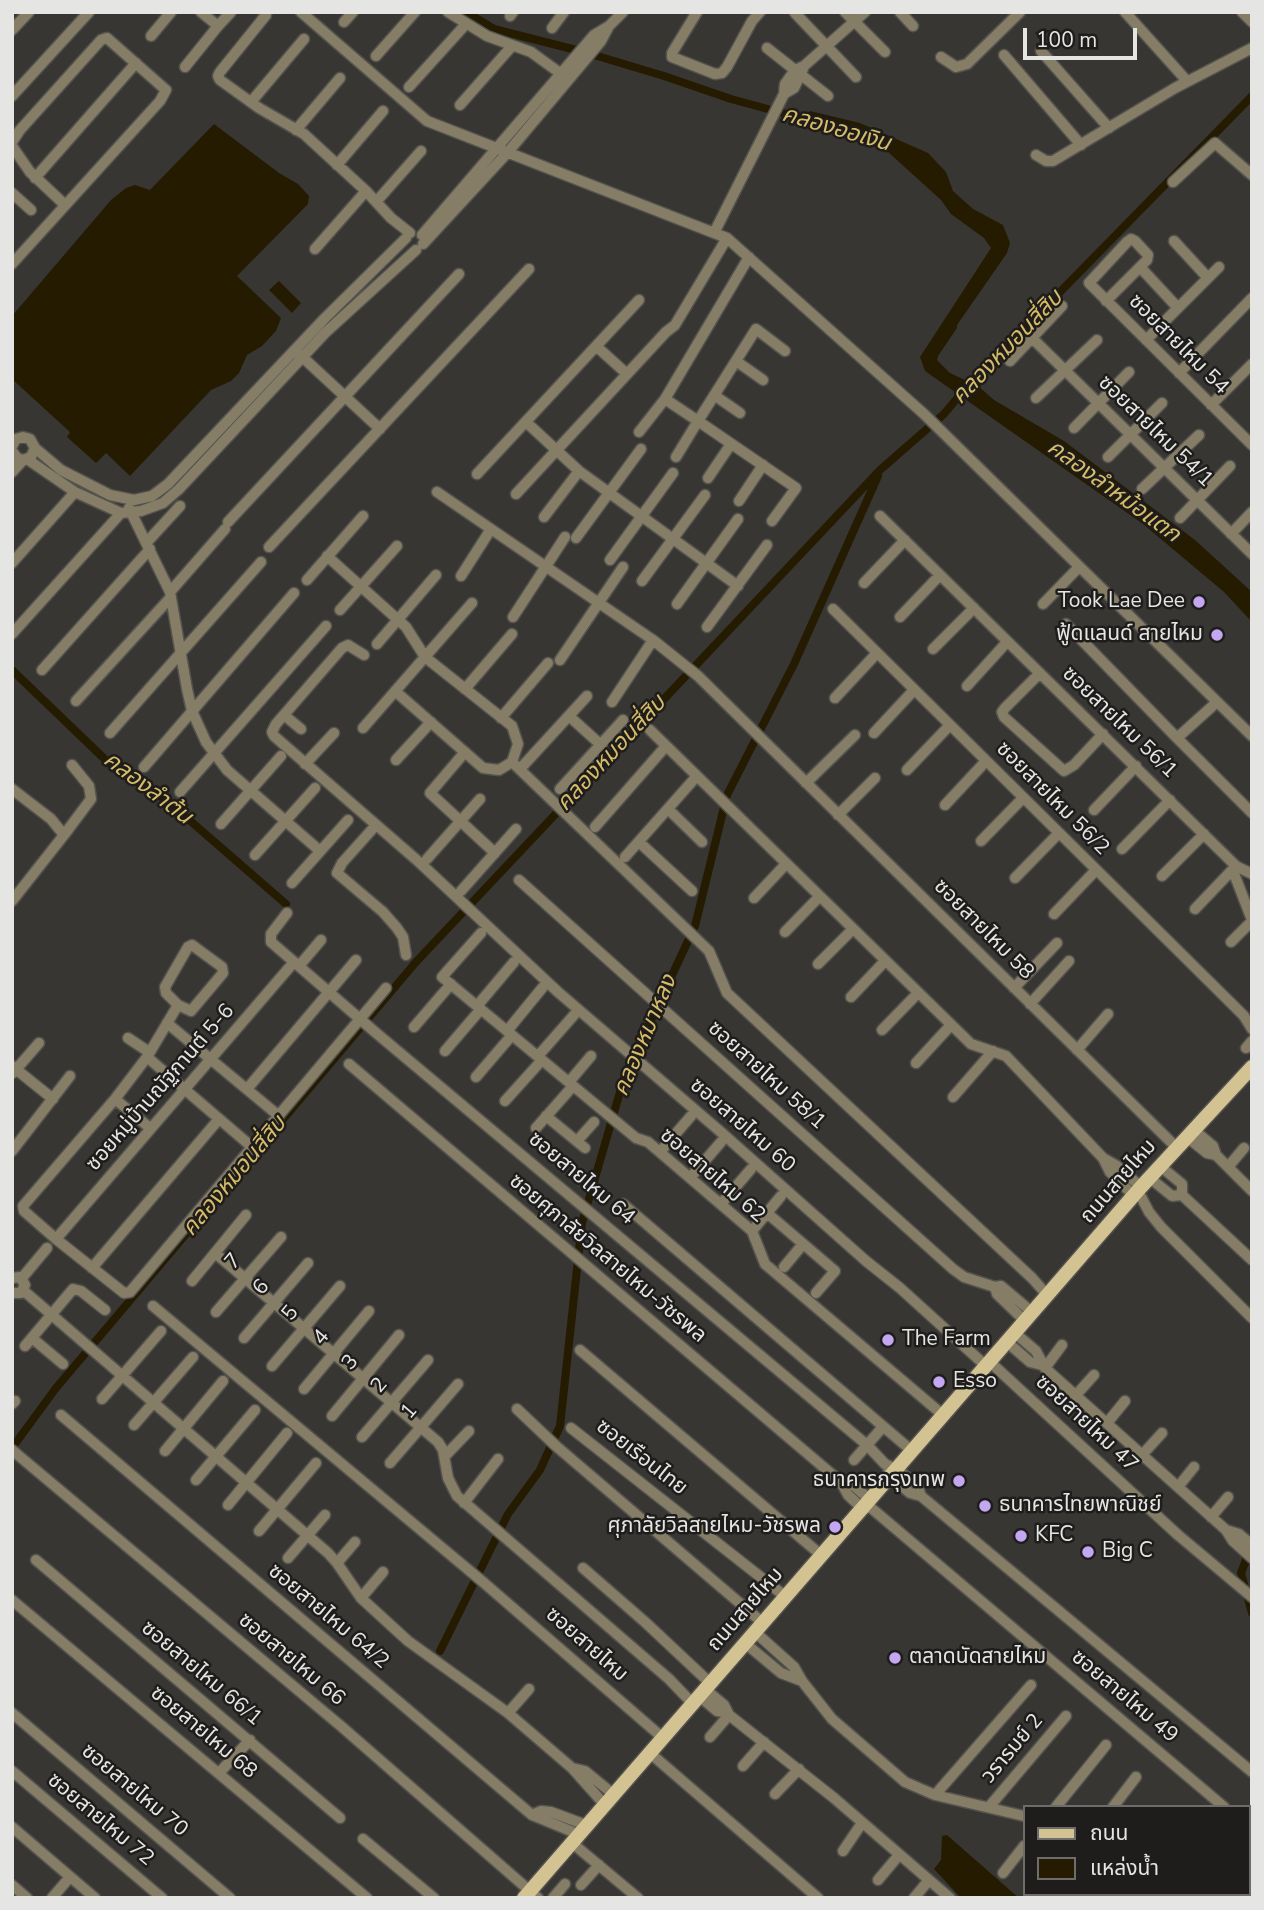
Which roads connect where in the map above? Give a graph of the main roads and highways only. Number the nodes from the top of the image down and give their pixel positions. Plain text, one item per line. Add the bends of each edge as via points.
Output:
1 (1252, 1067) edge
2 (530, 1896) edge

1 - 2 main road, ถนนสายไหม via 912,1451 890,1470 867,1505 608,1799

